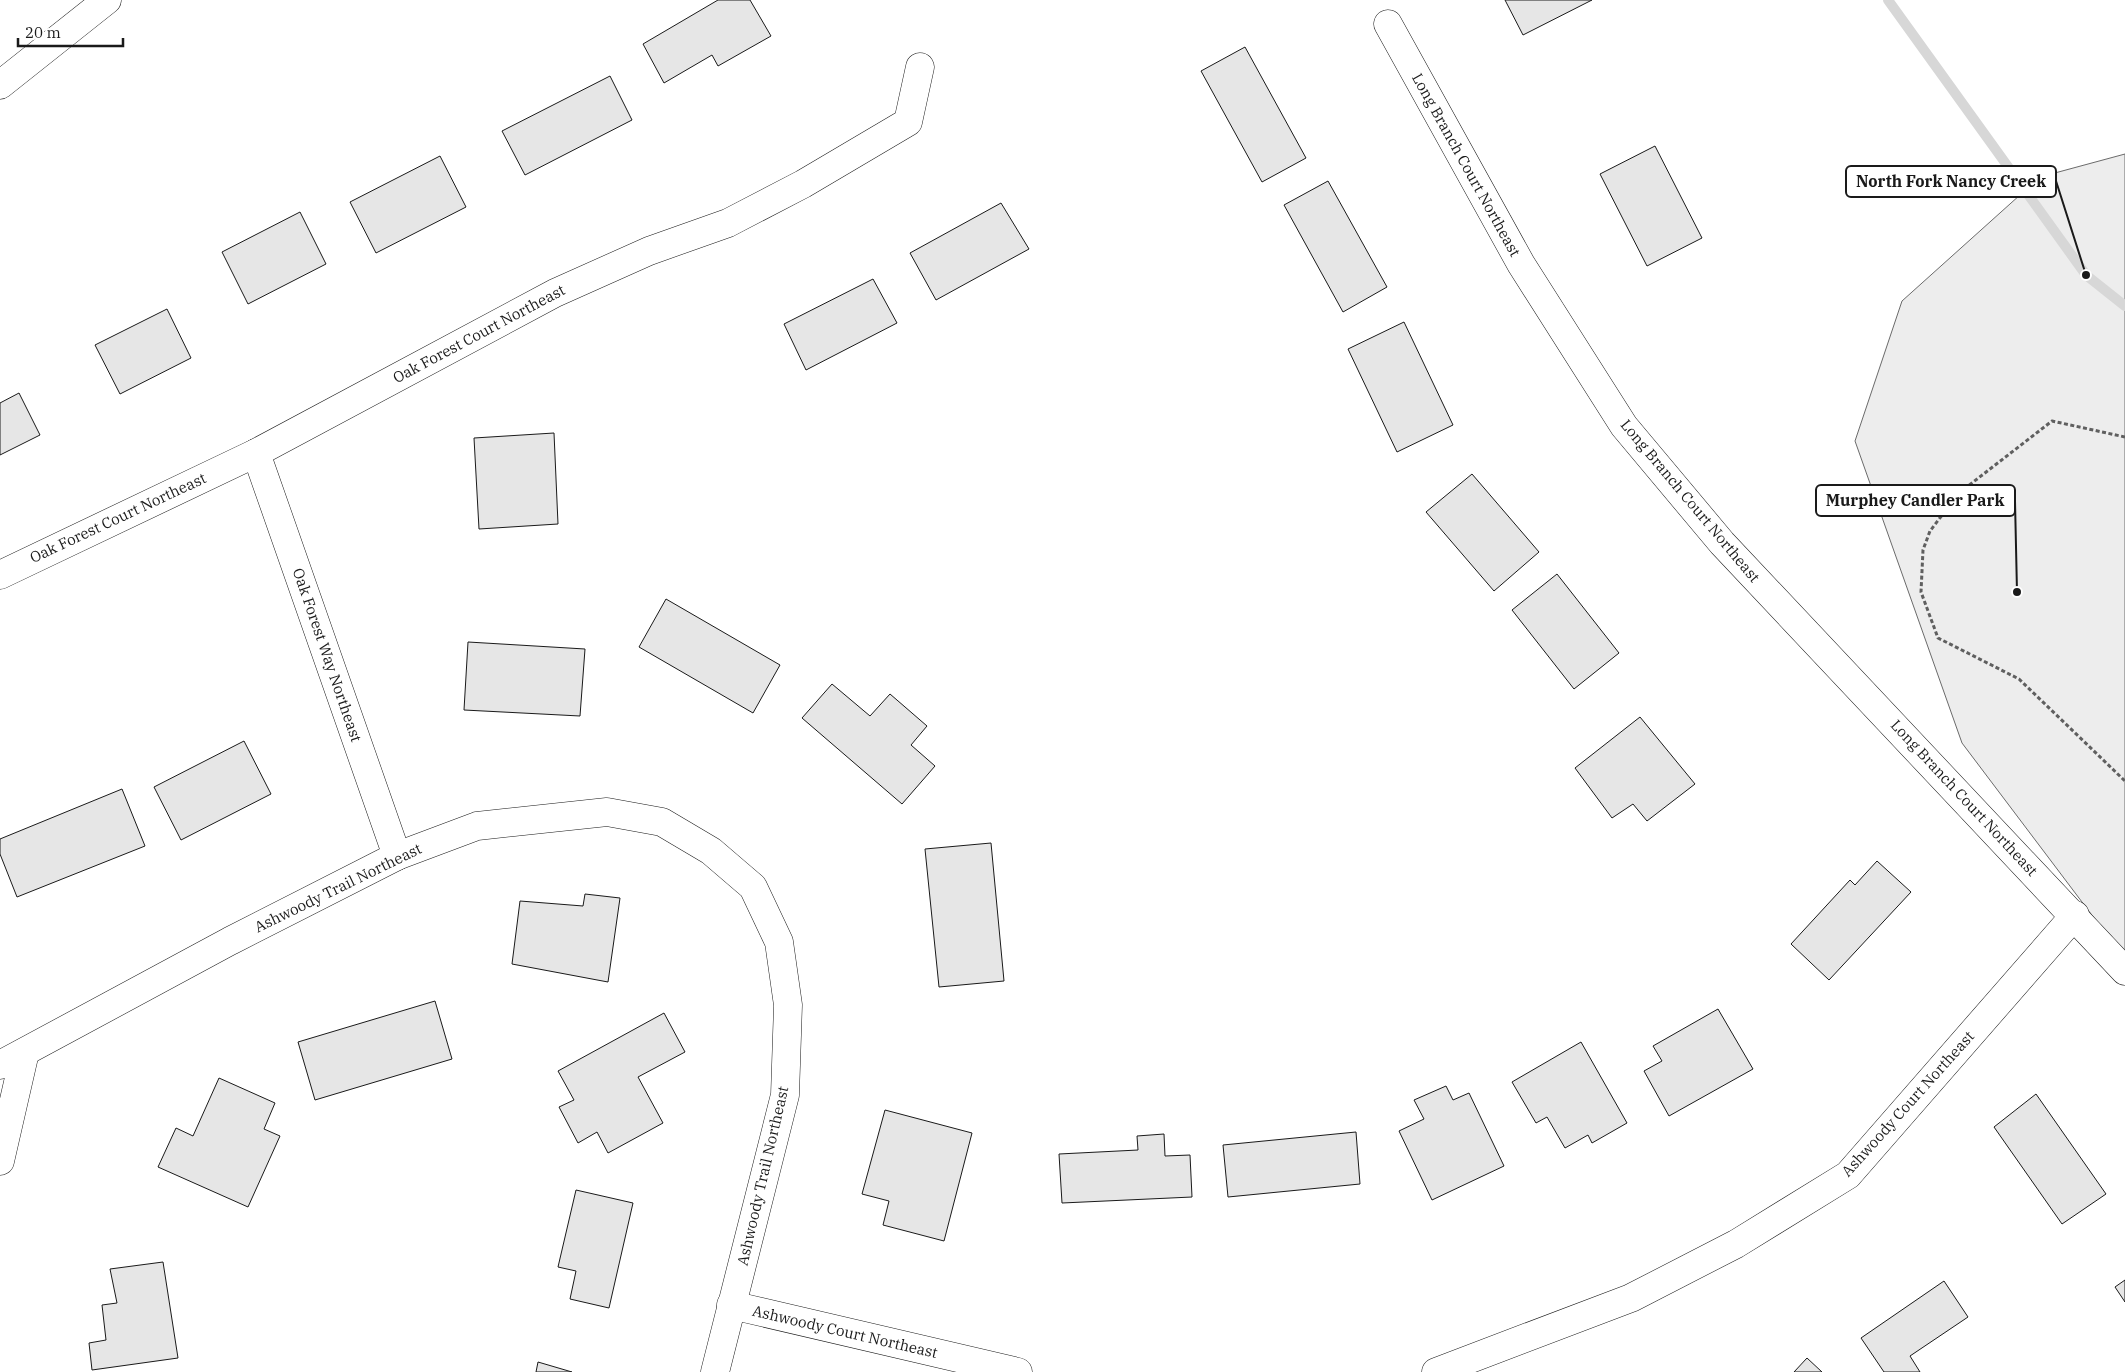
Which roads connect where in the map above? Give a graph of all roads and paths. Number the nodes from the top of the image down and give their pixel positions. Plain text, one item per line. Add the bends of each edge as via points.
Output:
1 (107, 0) edge
2 (1388, 24) dead end
3 (920, 67) dead end
4 (0, 85) edge
5 (2125, 437) edge
6 (256, 452) junction
7 (0, 575) edge
8 (2125, 782) edge
9 (397, 856) junction
10 (2075, 915) junction
11 (2125, 970) edge
12 (25, 1052) junction
13 (0, 1065) edge
14 (0, 1161) edge
15 (731, 1305) junction
16 (715, 1372) edge
17 (1018, 1372) edge
18 (1436, 1372) edge

1 - 4 main road
2 - 10 main road, Long Branch Court Northeast via 1521,264 1624,426 1722,543
3 - 6 main road, Oak Forest Court Northeast via 908,122 803,184 728,223 648,251 555,292
5 - 8 path via 2052,421 1960,493 1930,531 1923,550 1920,592 1938,638 2019,679
6 - 7 main road, Oak Forest Court Northeast
6 - 9 main road, Oak Forest Way Northeast
9 - 12 main road, Ashwoody Trail Northeast via 230,941
9 - 15 main road, Ashwoody Trail Northeast via 477,826 607,812 662,822 711,851 753,887 779,942 788,1005 785,1095
10 - 11 main road, Long Branch Court Northeast
10 - 18 main road, Ashwoody Court Northeast via 1848,1176 1736,1244 1631,1298
12 - 13 main road, Ashwoody Trail Northeast
12 - 14 main road
15 - 16 main road, Ashwoody Trail Northeast
15 - 17 main road, Ashwoody Court Northeast

